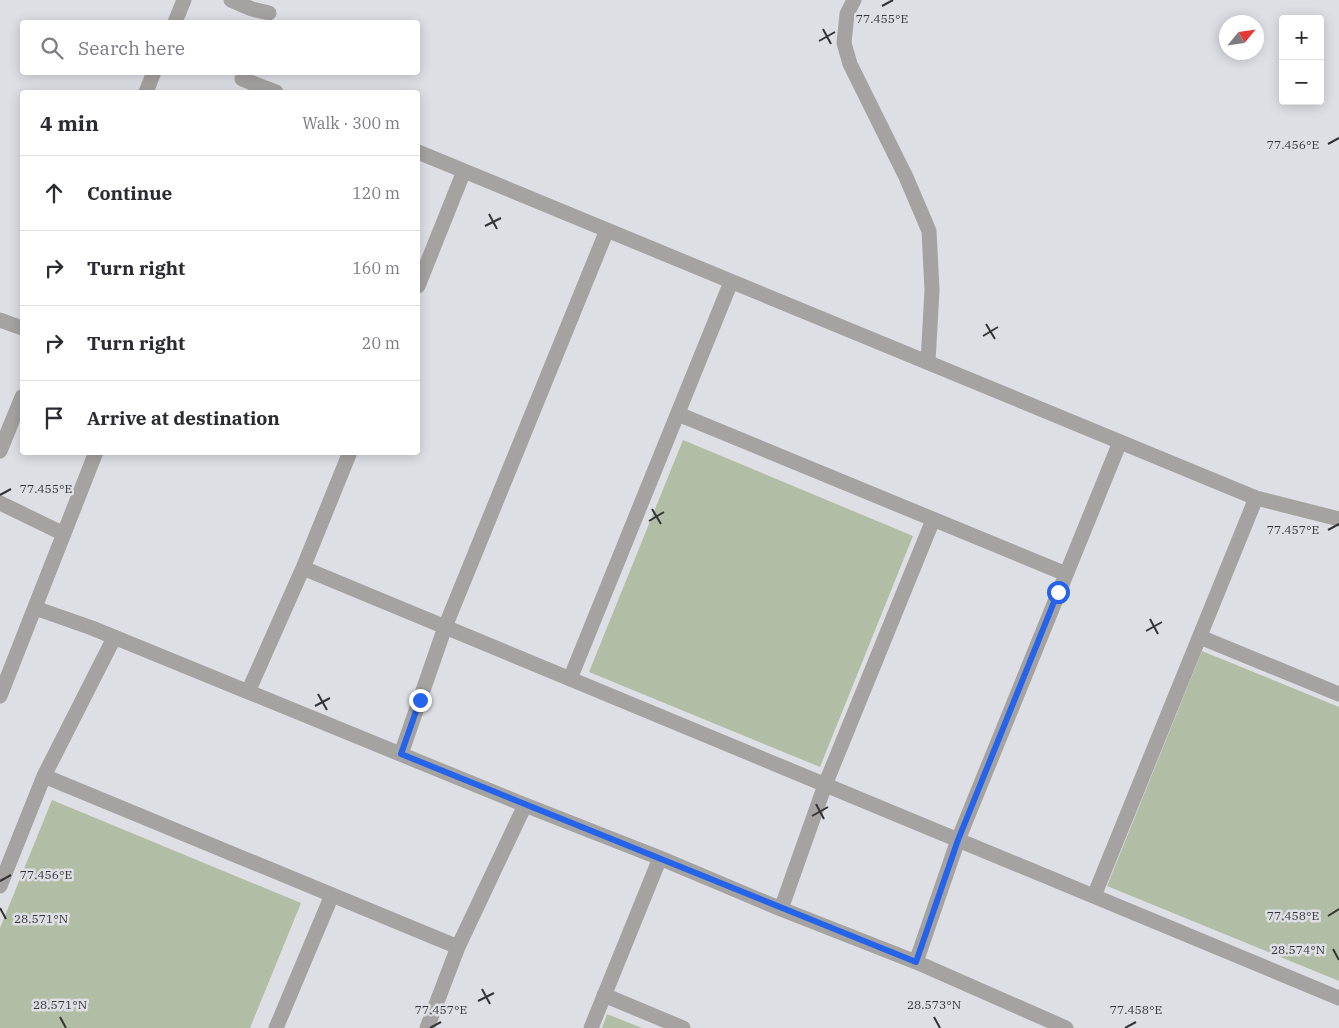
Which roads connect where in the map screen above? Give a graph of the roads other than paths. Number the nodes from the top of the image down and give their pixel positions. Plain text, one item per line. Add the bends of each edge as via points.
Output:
1 (184, 0) edge
2 (232, 0) edge
3 (854, 0) edge
4 (269, 12) edge
5 (175, 20) edge
6 (153, 75) edge
7 (241, 82) edge
8 (147, 90) edge
9 (269, 90) edge
10 (420, 153) edge
11 (464, 171) junction
12 (607, 230) junction
13 (420, 281) edge
14 (732, 282) junction
15 (0, 320) edge
16 (20, 327) edge
17 (928, 362) junction
18 (20, 402) edge
19 (678, 414) junction
20 (1120, 442) junction
21 (0, 451) edge
22 (95, 455) edge
23 (349, 455) edge
24 (1256, 498) junction
25 (0, 503) edge
26 (1339, 519) edge
27 (933, 520) junction
28 (64, 534) junction
29 (302, 568) junction
30 (1066, 574) junction
31 (35, 608) junction
32 (445, 627) junction
33 (1200, 636) junction
34 (114, 638) junction
35 (570, 679) junction
36 (248, 692) junction
37 (1339, 694) edge
38 (0, 696) edge
39 (401, 754) junction
40 (44, 776) junction
41 (825, 785) junction
42 (525, 805) junction
43 (958, 840) junction
44 (660, 858) junction
45 (0, 886) edge
46 (332, 895) junction
47 (1094, 896) junction
48 (781, 909) junction
49 (458, 947) junction
50 (916, 962) junction
51 (604, 995) junction
52 (1339, 998) edge
53 (1041, 1023) edge
54 (276, 1028) edge
55 (427, 1028) edge
56 (591, 1028) edge
57 (683, 1028) edge
58 (1066, 1028) edge

1 - 5 street
2 - 4 street
3 - 17 street via 847,14 844,43 850,64 929,231 932,290
6 - 8 street
7 - 9 street
10 - 11 street
11 - 12 street
11 - 13 street
12 - 14 street
12 - 32 street
14 - 17 street
14 - 19 street
15 - 16 street
17 - 20 street
18 - 21 street
19 - 27 street
19 - 35 street
20 - 24 street
20 - 30 street
22 - 28 street
23 - 29 street
24 - 26 street
24 - 33 street
25 - 28 street
27 - 30 street
27 - 41 street
28 - 31 street
29 - 32 street
29 - 36 street
30 - 43 street
31 - 34 street
31 - 38 street
32 - 35 street
32 - 39 street
33 - 37 street
33 - 47 street
34 - 36 street
34 - 40 street
35 - 41 street
36 - 39 street
39 - 42 street
40 - 45 street
40 - 46 street
41 - 43 street
41 - 48 street
42 - 44 street
42 - 49 street
43 - 47 street
43 - 50 street
44 - 48 street
44 - 51 street
46 - 49 street
46 - 54 street
47 - 52 street
48 - 50 street
49 - 55 street
50 - 53 street
51 - 56 street
51 - 57 street
53 - 58 street

